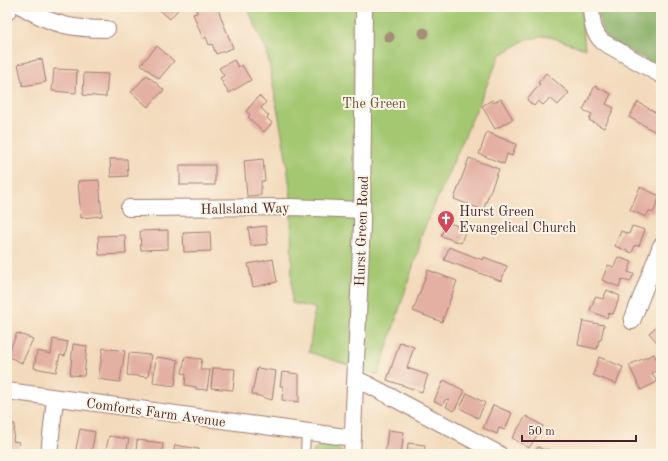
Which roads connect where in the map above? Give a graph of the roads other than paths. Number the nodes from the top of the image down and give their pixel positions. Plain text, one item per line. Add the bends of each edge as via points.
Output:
1 (10, 7) edge
2 (23, 7) edge
3 (364, 7) edge
4 (591, 7) edge
5 (7, 12) edge
6 (107, 29) dead end
7 (661, 75) edge
8 (129, 208) dead end
9 (362, 210) junction
10 (661, 246) edge
11 (632, 321) dead end
12 (356, 380) junction
13 (7, 391) edge
14 (55, 399) junction
15 (306, 432) junction
16 (353, 438) junction
17 (480, 449) edge
18 (49, 454) edge
19 (305, 454) edge
20 (352, 454) edge
21 (499, 454) edge

1 - 5 street
2 - 6 street via 62,25 78,29
3 - 9 street, Hurst Green Road
4 - 7 street via 592,27 596,36
8 - 9 street, Hallsland Way via 292,207
9 - 12 street, Hurst Green Road
10 - 11 street
12 - 16 street, Hurst Green Road
12 - 17 street
13 - 14 street, Comforts Farm Avenue
14 - 15 street, Comforts Farm Avenue
14 - 18 street
15 - 16 street, Comforts Farm Avenue
15 - 19 lane
16 - 20 street, Hurst Green Road
17 - 21 street

